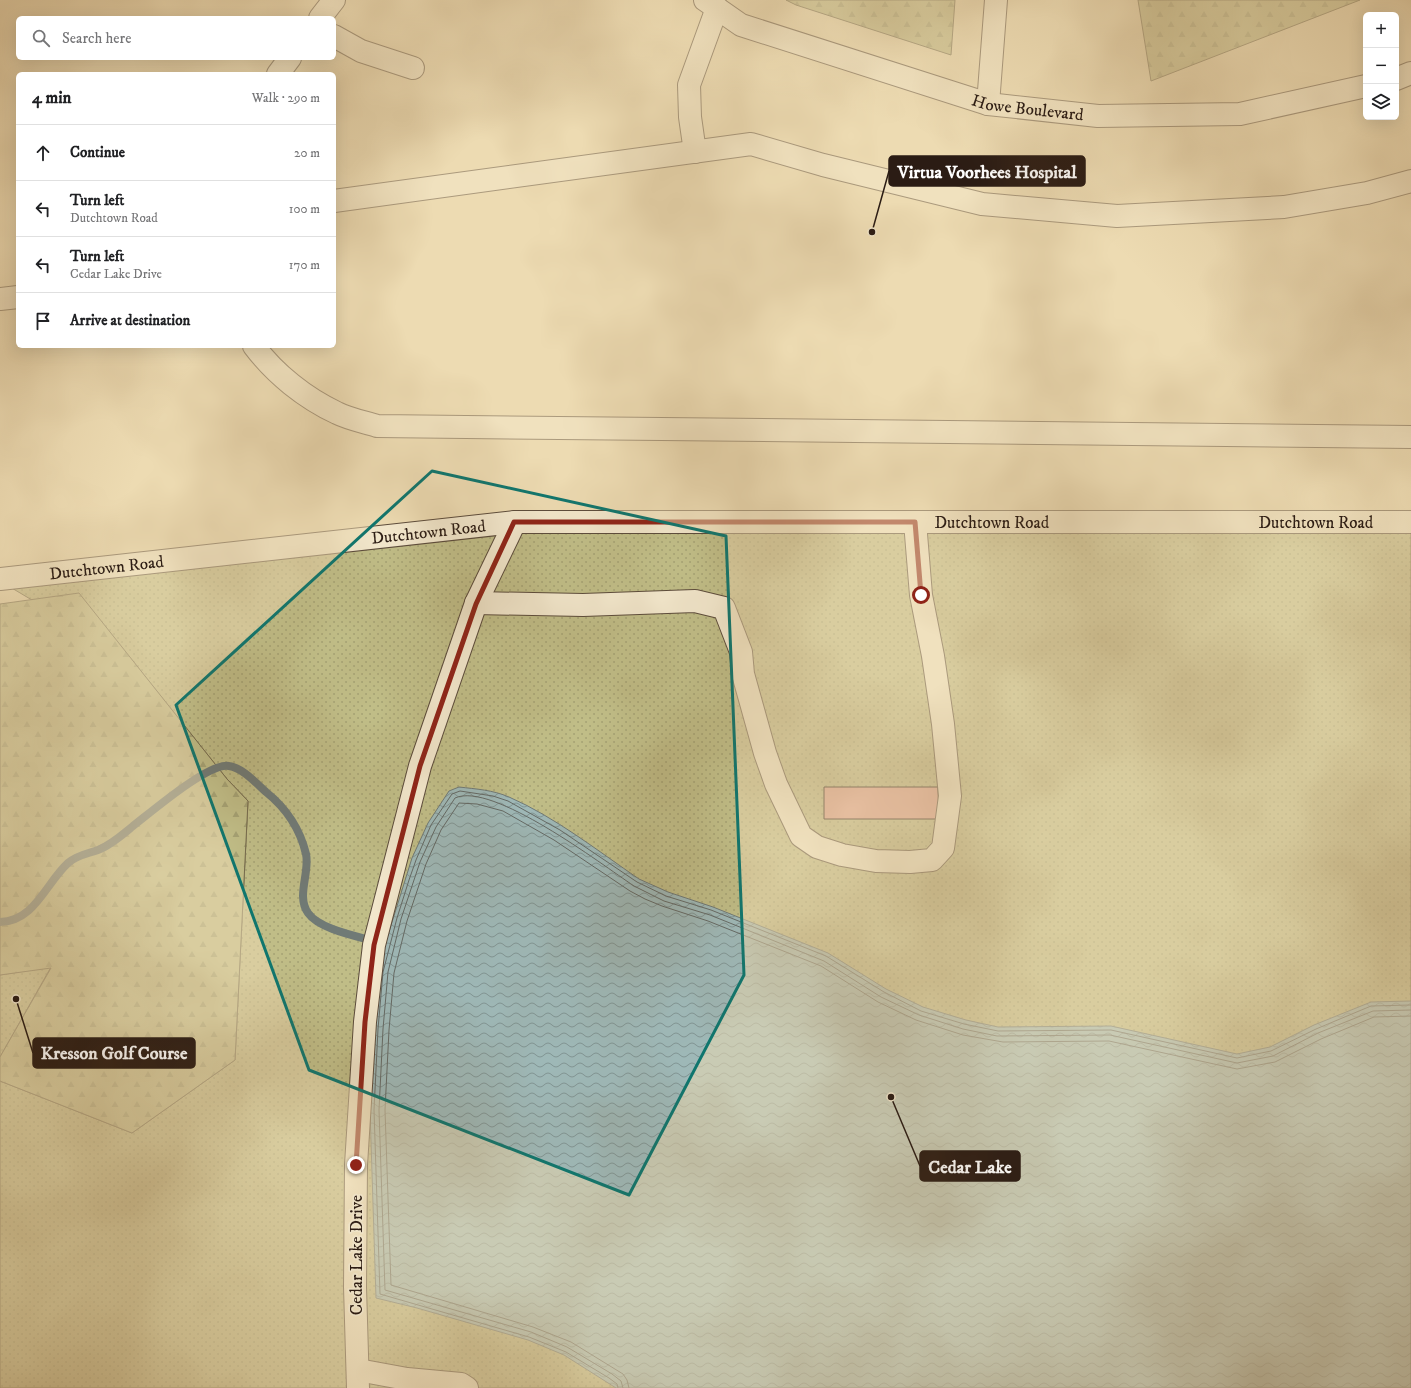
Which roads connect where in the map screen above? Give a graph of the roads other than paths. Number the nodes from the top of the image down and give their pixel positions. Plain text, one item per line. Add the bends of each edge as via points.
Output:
1 (334, 0) edge
2 (996, 0) edge
3 (711, 4) edge
4 (322, 16) edge
5 (336, 37) edge
6 (288, 60) edge
7 (413, 68) dead end
8 (280, 72) edge
9 (1411, 73) edge
10 (1399, 78) edge
11 (1363, 87) edge
12 (988, 104) junction
13 (695, 152) junction
14 (1411, 181) edge
15 (336, 201) edge
16 (16, 297) edge
17 (0, 299) edge
18 (256, 348) edge
19 (1411, 437) edge
20 (514, 522) junction
21 (915, 522) junction
22 (1411, 522) edge
23 (0, 579) edge
24 (476, 604) junction
25 (358, 1379) edge
26 (467, 1388) edge

1 - 4 street
2 - 12 street
3 - 12 street, Howe Boulevard via 741,25
3 - 13 street via 689,85
5 - 7 street via 361,51
6 - 8 street
9 - 10 street
11 - 12 street, Howe Boulevard via 1240,114 1098,116
13 - 14 street via 751,144 823,165 982,204 1117,216 1284,207 1368,193
13 - 15 street
16 - 17 street
18 - 19 street via 294,387 337,413 377,426
20 - 21 street, Dutchtown Road
20 - 23 street, Dutchtown Road
20 - 24 street, Cedar Lake Drive
21 - 22 street, Dutchtown Road
21 - 24 street via 921,595 943,724 950,796 943,848 932,860 876,861 842,855 817,847 801,836 776,784 765,753 743,674 741,652 724,608 695,601 583,605
24 - 25 street, Cedar Lake Drive via 420,766 374,945 365,1022 356,1165 355,1287
25 - 26 street via 407,1379 461,1384

